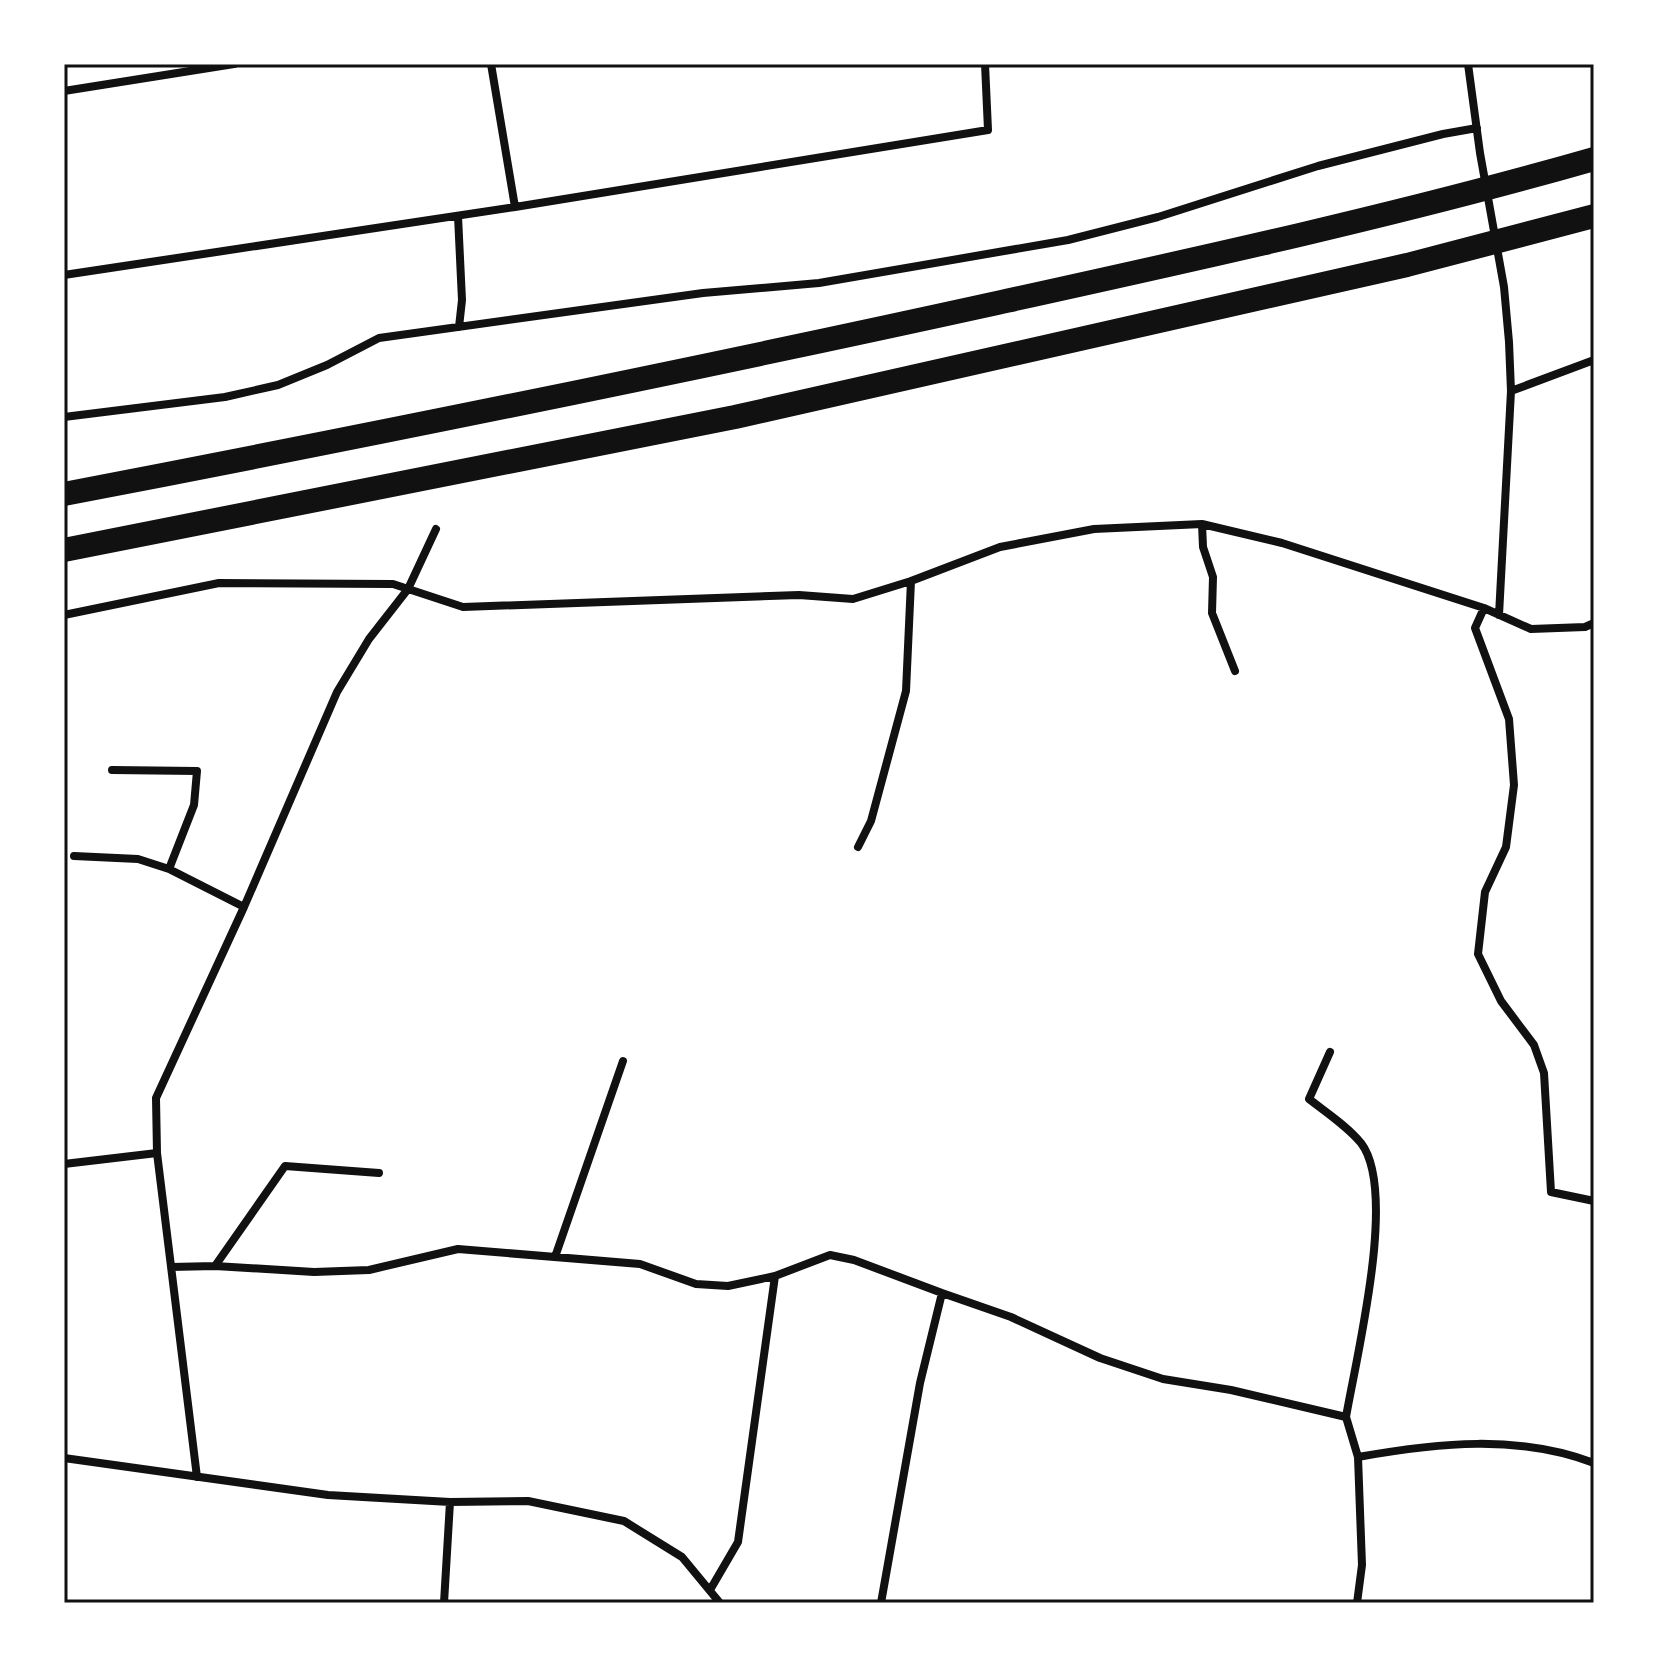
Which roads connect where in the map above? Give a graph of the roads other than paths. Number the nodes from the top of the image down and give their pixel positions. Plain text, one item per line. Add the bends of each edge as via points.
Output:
1 (234, 64) edge
2 (491, 64) edge
3 (985, 64) edge
4 (1468, 64) edge
5 (64, 91) edge
6 (1477, 128) junction
7 (1594, 159) edge
8 (515, 207) junction
9 (458, 216) junction
10 (1591, 217) edge
11 (64, 275) edge
12 (459, 327) junction
13 (1594, 360) edge
14 (1511, 391) junction
15 (64, 417) edge
16 (64, 494) edge
17 (1202, 524) junction
18 (436, 529) dead end
19 (64, 550) edge
20 (911, 581) junction
21 (408, 589) junction
22 (1484, 608) junction
23 (64, 615) edge
24 (1499, 615) junction
25 (1594, 623) edge
26 (1235, 671) dead end
27 (112, 770) dead end
28 (858, 847) dead end
29 (74, 856) dead end
30 (169, 869) junction
31 (244, 907) junction
32 (1330, 1052) dead end
33 (623, 1061) dead end
34 (157, 1153) junction
35 (64, 1164) edge
36 (379, 1173) dead end
37 (1594, 1201) edge
38 (555, 1257) junction
39 (215, 1266) junction
40 (171, 1267) junction
41 (775, 1276) junction
42 (942, 1293) junction
43 (1346, 1417) junction
44 (1358, 1457) junction
45 (64, 1458) edge
46 (1594, 1463) edge
47 (197, 1477) junction
48 (450, 1502) junction
49 (710, 1590) junction
50 (444, 1603) edge
51 (720, 1603) edge
52 (881, 1603) edge
53 (1357, 1603) edge

1 - 5 street
2 - 8 street
3 - 8 street via 988,130
4 - 6 street
6 - 12 street via 1318,166 1068,240 819,283 703,293
6 - 14 street via 1504,287
7 - 16 highway via 1165,266 723,363
8 - 9 street
9 - 11 street
9 - 12 street
10 - 19 highway via 1407,265 735,417
12 - 15 street via 379,338 278,385 225,397
13 - 14 street
14 - 24 street
17 - 20 street via 1094,529 1000,547
17 - 22 street via 1282,543
17 - 26 street via 1213,577 1212,613
18 - 21 street
20 - 21 street via 853,599 799,595 463,607
20 - 28 street via 906,691 871,821
21 - 23 street via 393,584 219,583
21 - 31 street via 337,692
22 - 24 street
22 - 37 street via 1475,628 1509,719 1514,785 1506,847 1485,892 1478,954 1501,1001 1534,1045 1544,1073 1551,1192
24 - 25 street via 1531,629
27 - 30 street via 197,771 194,805
29 - 30 street via 138,859
30 - 31 street
31 - 34 street via 156,1098
32 - 43 street via 1309,1099 1363,1145 1374,1179 1372,1273
33 - 38 street
34 - 35 street
34 - 40 street
36 - 39 street via 285,1166
38 - 39 street via 458,1249 369,1270
38 - 41 street via 640,1264 696,1284 728,1286
39 - 40 street
40 - 47 street
41 - 42 street via 830,1255
41 - 49 street via 738,1542
42 - 43 street via 1163,1379
42 - 52 street via 920,1383
43 - 44 street
44 - 46 street via 1505,1444
44 - 53 street via 1362,1565
45 - 47 street
47 - 48 street via 328,1495
48 - 49 street via 528,1501 624,1521 682,1557
48 - 50 street
49 - 51 street

